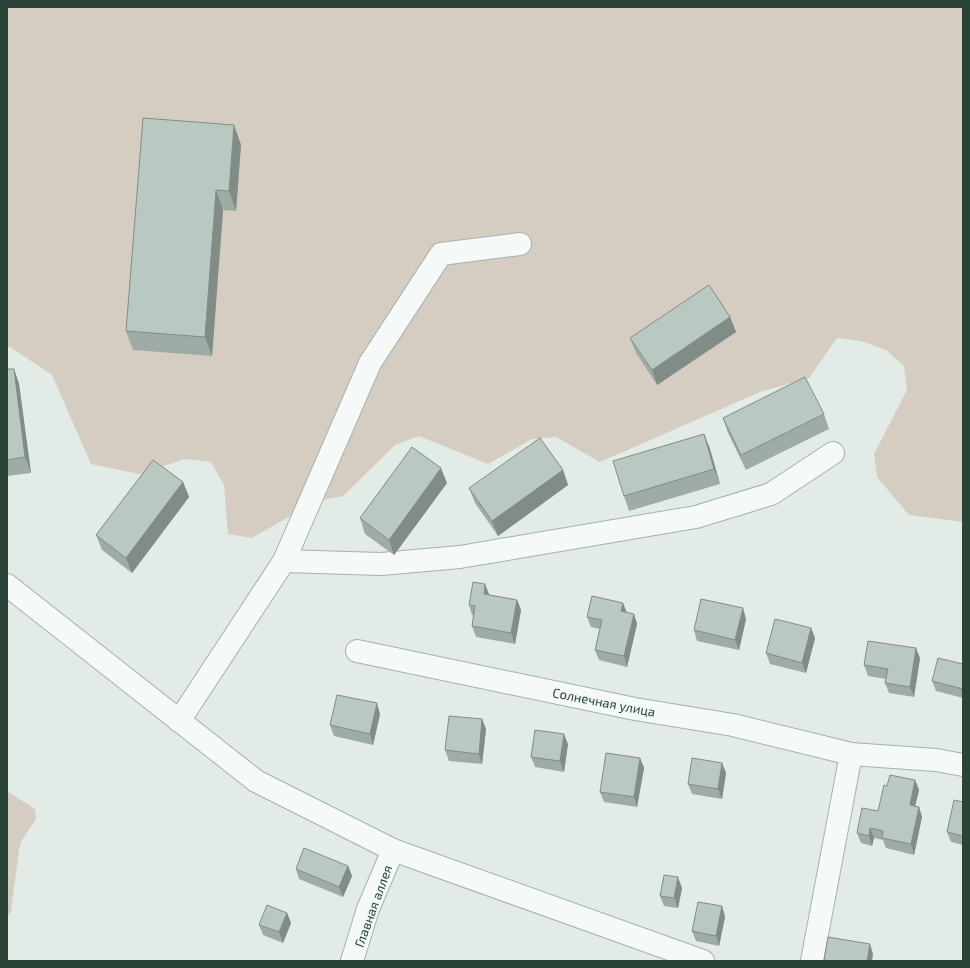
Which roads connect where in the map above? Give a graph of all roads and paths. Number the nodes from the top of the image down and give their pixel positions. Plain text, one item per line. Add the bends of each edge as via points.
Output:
1 (520, 244) dead end
2 (833, 453) dead end
3 (284, 561) junction
4 (7, 585) edge
5 (357, 651) dead end
6 (180, 721) junction
7 (851, 754) junction
8 (963, 765) edge
9 (393, 850) junction
10 (355, 960) edge
11 (703, 961) edge
12 (812, 961) edge

1 - 3 street via 441,254 370,363
2 - 3 street via 771,494 696,517 460,557 381,564
3 - 6 street
4 - 6 street
5 - 7 street, Солнечная улица via 635,709 733,725
6 - 9 street via 256,781
7 - 8 street, Солнечная улица via 936,760
7 - 12 street
9 - 10 street, Главная аллея via 368,909
9 - 11 street

